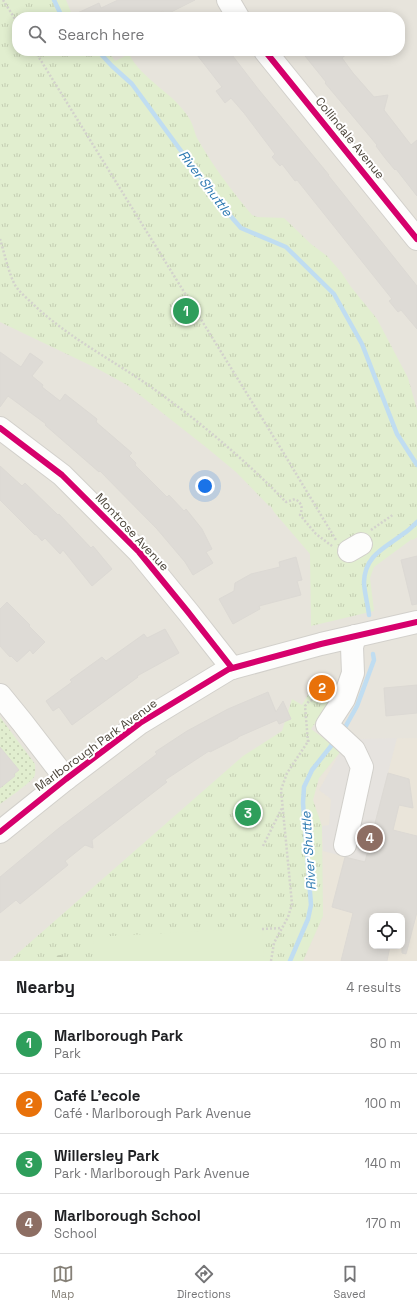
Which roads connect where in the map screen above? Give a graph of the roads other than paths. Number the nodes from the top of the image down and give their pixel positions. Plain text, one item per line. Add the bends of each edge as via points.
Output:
1 (228, 0) edge
2 (235, 12) edge
3 (269, 56) edge
4 (417, 239) edge
5 (0, 428) edge
6 (417, 622) edge
7 (355, 636) junction
8 (232, 668) junction
9 (0, 696) edge
10 (66, 779) junction
11 (0, 832) edge
12 (345, 845) dead end

1 - 2 street
3 - 4 street, Collindale Avenue
5 - 8 street, Montrose Avenue via 62,475 139,552
6 - 7 street, Marlborough Park Avenue
7 - 8 street, Marlborough Park Avenue
7 - 12 street via 352,647 353,673 344,699 318,734 354,750 362,767
8 - 10 street, Marlborough Park Avenue via 140,723
9 - 10 street
10 - 11 street, Marlborough Park Avenue

